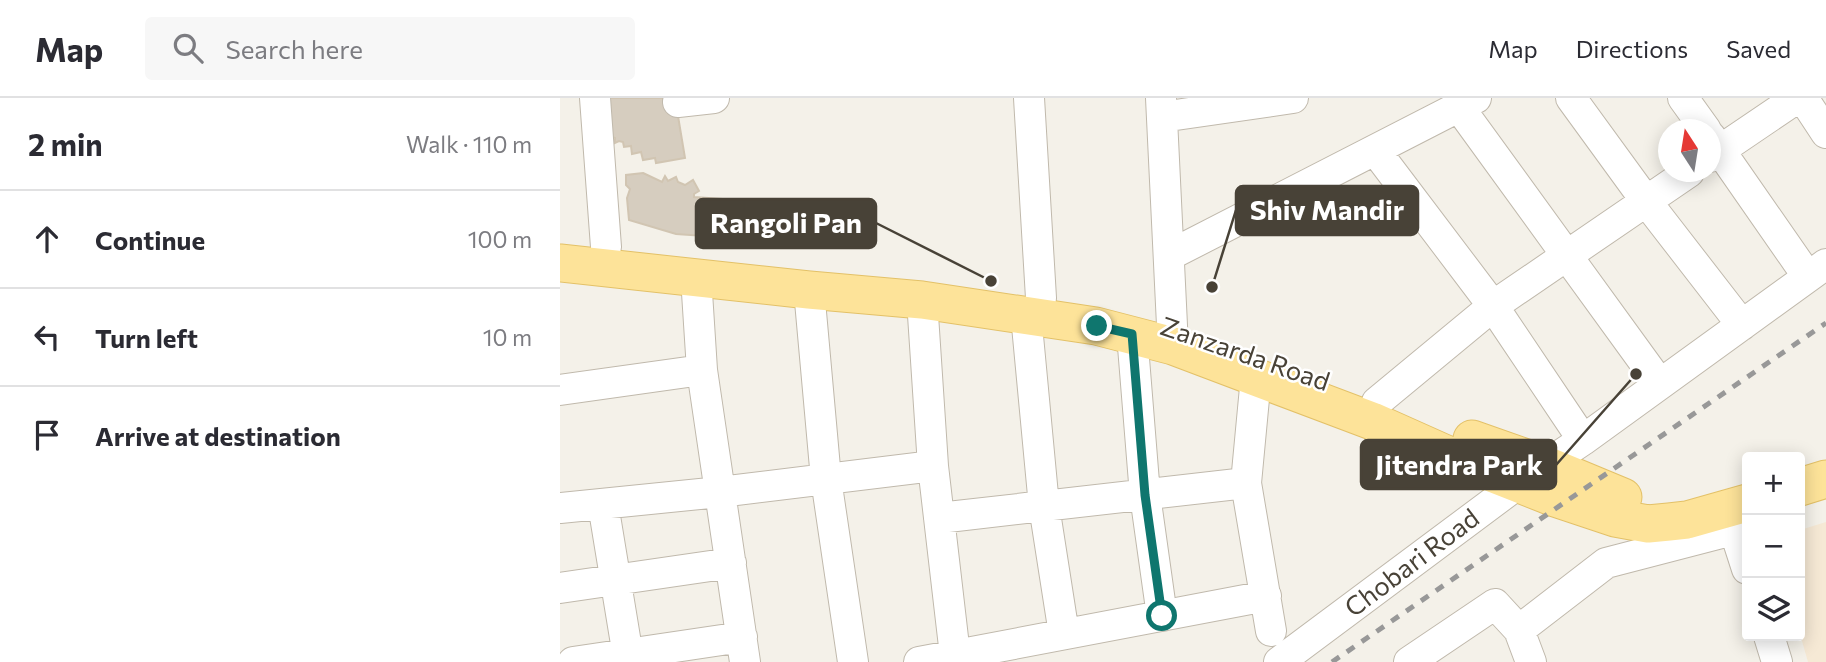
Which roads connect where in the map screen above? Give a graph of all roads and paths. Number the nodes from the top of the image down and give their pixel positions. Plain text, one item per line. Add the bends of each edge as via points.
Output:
1 (595, 98) edge
2 (714, 98) edge
3 (1030, 98) edge
4 (1293, 98) edge
5 (1571, 98) edge
6 (1683, 98) edge
7 (1797, 98) edge
8 (1802, 98) edge
9 (678, 102) dead end
10 (1468, 102) edge
11 (1162, 107) edge
12 (1697, 119) edge
13 (1826, 133) edge
14 (1721, 138) edge
15 (1375, 150) junction
16 (1721, 154) edge
17 (1674, 182) edge
18 (1646, 201) junction
19 (560, 242) edge
20 (606, 247) junction
21 (1170, 255) junction
22 (1566, 256) junction
23 (560, 263) edge
24 (1817, 271) edge
25 (696, 277) junction
26 (809, 290) junction
27 (922, 300) junction
28 (1034, 306) junction
29 (1493, 306) junction
30 (1742, 325) junction
31 (1132, 334) junction
32 (1173, 336) junction
33 (702, 370) junction
34 (1256, 377) junction
35 (1660, 384) junction
36 (560, 390) edge
37 (1377, 402) junction
38 (1583, 440) junction
39 (1826, 463) edge
40 (933, 467) junction
41 (1805, 469) edge
42 (1532, 474) junction
43 (826, 479) junction
44 (1826, 479) edge
45 (1246, 483) junction
46 (1805, 485) edge
47 (720, 492) junction
48 (1145, 495) junction
49 (603, 503) junction
50 (1740, 504) edge
51 (1044, 506) junction
52 (560, 508) edge
53 (939, 518) junction
54 (1742, 523) edge
55 (731, 563) junction
56 (615, 580) junction
57 (560, 588) edge
58 (1266, 596) junction
59 (1162, 616) junction
60 (1519, 630) junction
61 (1271, 631) dead end
62 (1064, 634) junction
63 (1771, 641) edge
64 (744, 650) edge
65 (955, 655) junction
66 (628, 658) edge
67 (573, 662) edge
68 (853, 662) edge
69 (919, 662) edge
70 (1279, 662) edge
71 (1409, 662) edge
72 (1531, 662) edge
73 (1777, 662) edge

1 - 20 street
2 - 9 street
3 - 28 street
4 - 11 street
5 - 18 street
6 - 12 street
7 - 14 street
8 - 13 street
10 - 15 street
10 - 22 street
11 - 21 street
15 - 21 street
15 - 29 street
16 - 24 street
17 - 18 street
18 - 22 street
18 - 30 street
19 - 20 main road, Zanzarda Road
20 - 28 main road, Zanzarda Road
21 - 32 street
22 - 29 street
22 - 35 street
23 - 25 main road
24 - 30 street, Chobari Road
25 - 26 main road
25 - 33 street
26 - 27 main road
26 - 43 street
27 - 28 main road
27 - 40 street
28 - 31 main road
28 - 32 main road, Zanzarda Road
28 - 51 street
29 - 37 street
29 - 38 street
30 - 35 street, Chobari Road
31 - 32 main road
31 - 48 street
32 - 34 main road
32 - 37 main road, Zanzarda Road via 1193,331
33 - 36 street
33 - 47 street
34 - 42 main road via 1466,463
34 - 45 street
35 - 38 street, Chobari Road
37 - 42 main road, Zanzarda Road via 1453,432
38 - 42 street, Chobari Road
39 - 41 main road
40 - 43 street
40 - 53 street
42 - 50 main road, Zanzarda Road via 1648,505
42 - 70 street, Chobari Road
43 - 47 street
43 - 68 street
44 - 46 main road
45 - 48 street
45 - 58 street
47 - 49 street
47 - 55 street
48 - 51 street
48 - 59 street
49 - 52 street
49 - 56 street
50 - 54 street
50 - 60 street via 1606,563
51 - 53 street
51 - 62 street
53 - 65 street
55 - 56 street
55 - 64 street
56 - 57 street
56 - 66 street
58 - 59 street
58 - 61 street
59 - 62 street
60 - 71 street via 1495,604
60 - 72 street
62 - 65 street
63 - 73 street
64 - 66 street
65 - 69 street
66 - 67 street

